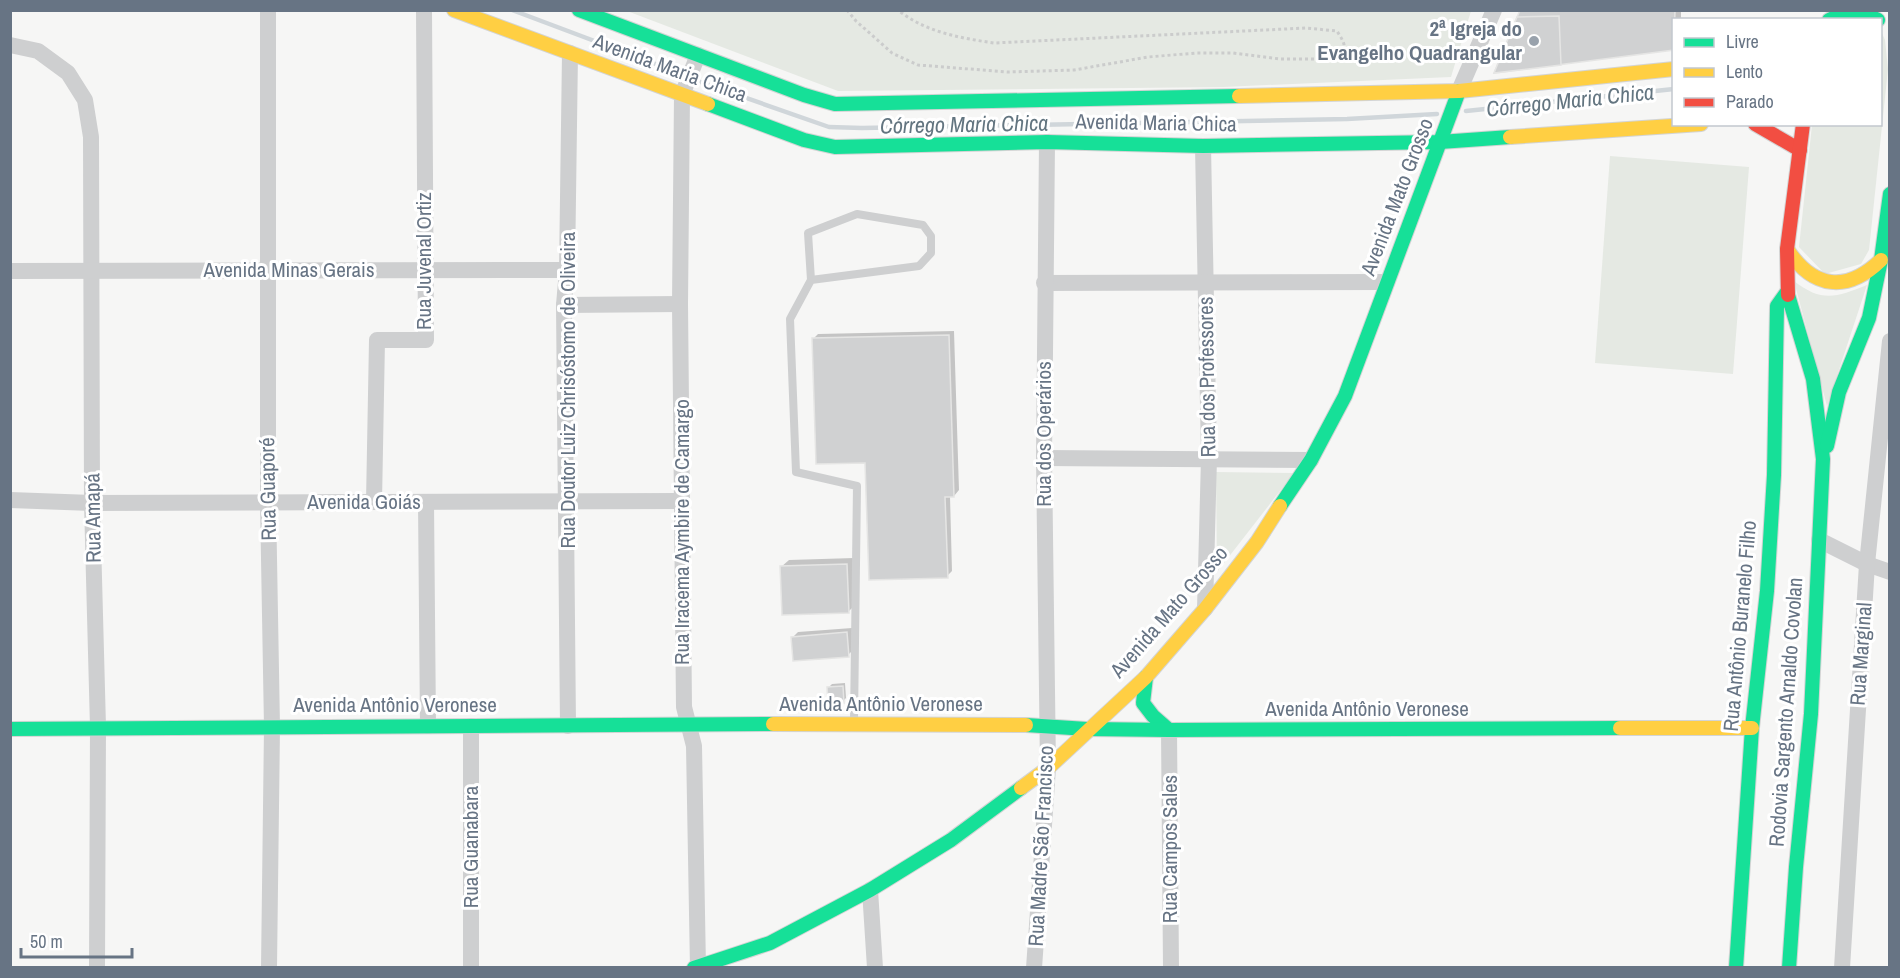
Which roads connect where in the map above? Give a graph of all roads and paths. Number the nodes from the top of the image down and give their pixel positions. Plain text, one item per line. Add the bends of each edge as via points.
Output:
1 (268, 10) edge
2 (424, 10) edge
3 (454, 10) edge
4 (579, 10) edge
5 (847, 10) edge
6 (898, 10) edge
7 (1494, 10) edge
8 (1834, 18) edge
9 (1874, 18) edge
10 (10, 45) edge
11 (570, 53) junction
12 (697, 58) junction
13 (1672, 69) edge
14 (1459, 91) junction
15 (683, 93) junction
16 (1672, 126) edge
17 (1758, 126) edge
18 (1803, 126) edge
19 (1047, 142) junction
20 (1440, 142) junction
21 (1203, 146) junction
22 (1800, 150) junction
23 (1890, 194) edge
24 (1889, 200) edge
25 (1787, 249) junction
26 (1881, 260) junction
27 (425, 269) junction
28 (267, 270) junction
29 (567, 270) junction
30 (10, 271) edge
31 (91, 272) junction
32 (811, 280) junction
33 (1388, 282) junction
34 (1044, 283) junction
35 (1206, 283) junction
36 (1787, 292) junction
37 (680, 304) junction
38 (564, 305) junction
39 (1890, 341) edge
40 (1044, 458) junction
41 (1209, 458) junction
42 (1823, 459) junction
43 (1311, 460) junction
44 (10, 500) edge
45 (567, 501) junction
46 (682, 501) junction
47 (268, 502) junction
48 (374, 502) junction
49 (426, 502) junction
50 (92, 503) junction
51 (1819, 540) junction
52 (1867, 564) junction
53 (1890, 572) edge
54 (1205, 609) junction
55 (1146, 677) junction
56 (854, 724) junction
57 (1047, 725) junction
58 (428, 726) junction
59 (471, 726) junction
60 (568, 726) junction
61 (689, 726) junction
62 (98, 727) junction
63 (272, 727) junction
64 (1752, 728) junction
65 (10, 729) edge
66 (1087, 729) junction
67 (1169, 730) junction
68 (1048, 768) junction
69 (870, 890) junction
70 (697, 967) edge
71 (97, 968) edge
72 (269, 968) edge
73 (471, 968) edge
74 (875, 968) edge
75 (1034, 968) edge
76 (1171, 968) edge
77 (1736, 968) edge
78 (1789, 968) edge
79 (1842, 968) edge

1 - 28 street, Rua Guaporé
2 - 27 street, Rua Juvenal Ortiz
3 - 11 main road, Avenida Maria Chica
4 - 12 main road, Avenida Maria Chica
5 - 6 path via 892,53 918,65 1008,72 1074,70 1196,53 1337,59 1344,52 1345,43 1337,31 1306,28 994,43 959,38 913,22
7 - 14 street
8 - 9 main road via 1853,12
10 - 31 street, Rua Amapá via 38,51 68,73 85,100 91,137
11 - 15 main road, Avenida Maria Chica
11 - 29 street, Rua Doutor Luiz Chrisóstomo de Oliveira
12 - 14 main road, Avenida Maria Chica via 835,104
12 - 15 street
13 - 14 main road, Avenida Maria Chica
14 - 20 main road, Avenida Mato Grosso
15 - 19 main road, Avenida Maria Chica via 804,141 835,147
15 - 37 street, Rua Iracema Aymbire de Camargo
16 - 20 main road, Avenida Maria Chica
17 - 22 main road
18 - 22 main road, Rodovia Sargento Arnaldo Covolan
19 - 21 main road, Avenida Maria Chica
19 - 34 street, Rua dos Operários
20 - 21 main road, Avenida Maria Chica
20 - 33 main road, Avenida Mato Grosso
21 - 35 street, Rua dos Professores
22 - 25 main road, Rodovia Sargento Arnaldo Covolan
23 - 24 main road, Rodovia Sargento Arnaldo Covolan
24 - 26 main road, Rodovia Sargento Arnaldo Covolan
25 - 26 main road via 1798,267 1827,282 1857,279
25 - 36 main road, Rodovia Sargento Arnaldo Covolan
26 - 42 main road, Rodovia Sargento Arnaldo Covolan via 1869,318 1839,392
27 - 28 street, Avenida Minas Gerais
27 - 29 street, Avenida Minas Gerais
27 - 48 street, Rua Juvenal Ortiz via 426,340 377,340
28 - 31 street, Avenida Minas Gerais
28 - 47 street, Rua Guaporé
29 - 38 street, Rua Doutor Luiz Chrisóstomo de Oliveira
30 - 31 street, Avenida Minas Gerais
31 - 50 street, Rua Amapá
32 - 32 lane via 919,266 931,253 931,236 922,225 857,214 808,233
32 - 56 lane via 790,319 796,472 857,486
33 - 35 street
33 - 43 main road, Avenida Mato Grosso via 1345,396
34 - 35 street
34 - 40 street, Rua dos Operários
35 - 41 street, Rua dos Professores
36 - 42 main road, Rodovia Sargento Arnaldo Covolan via 1813,379
36 - 64 main road, Rua Antônio Buranelo Filho via 1777,306 1769,568
37 - 38 street
37 - 46 street, Rua Iracema Aymbire de Camargo
38 - 45 street, Rua Doutor Luiz Chrisóstomo de Oliveira
39 - 52 street, Rua Marginal
40 - 41 street
40 - 57 street, Rua dos Operários
41 - 43 street
41 - 54 street, Rua dos Professores
42 - 51 main road, Rodovia Sargento Arnaldo Covolan
43 - 54 main road, Avenida Mato Grosso via 1257,542
44 - 50 street, Avenida Goiás
45 - 46 street, Avenida Goiás
45 - 49 street, Avenida Goiás
45 - 60 street, Rua Doutor Luiz Chrisóstomo de Oliveira
46 - 61 street, Rua Iracema Aymbire de Camargo via 684,707
47 - 48 street, Avenida Goiás
47 - 50 street, Avenida Goiás
47 - 63 street, Rua Guaporé
48 - 49 street, Avenida Goiás
49 - 58 street
50 - 62 street, Rua Amapá
51 - 52 street
51 - 78 main road, Rodovia Sargento Arnaldo Covolan via 1811,714
52 - 53 street
52 - 79 street, Rua Marginal
54 - 55 main road, Avenida Mato Grosso
55 - 66 main road, Avenida Mato Grosso
55 - 67 main road via 1143,703
56 - 57 main road, Avenida Antônio Veronese
56 - 61 main road, Avenida Antônio Veronese
57 - 66 main road, Avenida Antônio Veronese
57 - 68 street, Rua Madre São Francisco
58 - 59 main road, Avenida Antônio Veronese
58 - 63 main road, Avenida Antônio Veronese
59 - 60 main road, Avenida Antônio Veronese
59 - 73 street, Rua Guanabara
60 - 61 main road, Avenida Antônio Veronese
61 - 70 street, Rua Iracema Aymbire de Camargo via 694,746
62 - 63 main road, Avenida Antônio Veronese
62 - 65 main road, Avenida Antônio Veronese
62 - 71 street, Rua Amapá
63 - 72 street, Rua Guaporé
64 - 67 main road, Avenida Antônio Veronese
64 - 77 main road, Rua Antônio Buranelo Filho
66 - 67 main road, Avenida Antônio Veronese
66 - 68 main road, Avenida Mato Grosso
67 - 76 street, Rua Campos Sales
68 - 69 main road, Avenida Mato Grosso via 951,840
68 - 75 street, Rua Madre São Francisco
69 - 70 main road, Avenida Mato Grosso via 770,943
69 - 74 street

